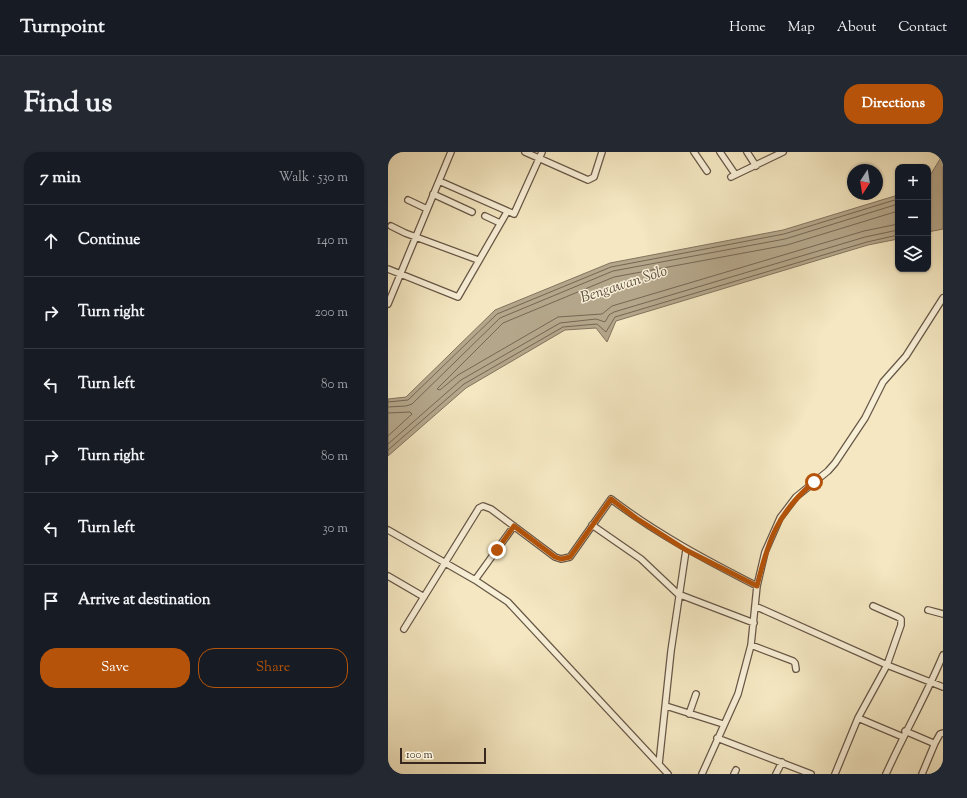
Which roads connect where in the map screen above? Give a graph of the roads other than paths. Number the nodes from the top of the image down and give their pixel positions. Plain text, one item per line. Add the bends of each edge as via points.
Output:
1 (451, 152) edge
2 (525, 152) edge
3 (602, 152) edge
4 (694, 152) edge
5 (720, 152) edge
6 (747, 152) edge
7 (782, 152) edge
8 (774, 154) edge
9 (541, 155) edge
10 (756, 166) junction
11 (707, 171) dead end
12 (439, 181) junction
13 (433, 194) junction
14 (408, 200) dead end
15 (427, 209) junction
16 (472, 212) dead end
17 (507, 212) junction
18 (486, 216) dead end
19 (500, 223) junction
20 (391, 226) dead end
21 (417, 236) junction
22 (478, 260) junction
23 (388, 269) edge
24 (401, 274) junction
25 (943, 298) edge
26 (388, 304) edge
27 (592, 525) junction
28 (514, 526) junction
29 (388, 530) edge
30 (686, 550) junction
31 (445, 563) junction
32 (388, 576) edge
33 (475, 580) junction
34 (757, 586) junction
35 (678, 594) junction
36 (424, 597) junction
37 (755, 606) junction
38 (873, 606) dead end
39 (928, 610) dead end
40 (943, 614) edge
41 (754, 623) junction
42 (404, 629) dead end
43 (750, 645) junction
44 (943, 655) edge
45 (887, 665) junction
46 (796, 669) dead end
47 (931, 684) junction
48 (943, 687) edge
49 (696, 694) dead end
50 (666, 706) junction
51 (689, 714) junction
52 (858, 718) junction
53 (723, 724) junction
54 (943, 733) edge
55 (904, 734) junction
56 (717, 738) junction
57 (935, 743) junction
58 (782, 762) junction
59 (659, 764) junction
60 (668, 774) edge
61 (702, 774) edge
62 (776, 774) edge
63 (811, 774) edge
64 (835, 774) edge
65 (886, 774) edge
66 (922, 774) edge

1 - 12 street
2 - 9 street
3 - 9 street via 594,177 588,180
4 - 11 street
5 - 10 street via 733,175
6 - 10 street
7 - 8 street
8 - 10 street
9 - 17 street via 515,214
12 - 13 street
12 - 17 street
13 - 15 street
13 - 16 street
14 - 15 street
15 - 21 street
17 - 19 street
18 - 19 street
19 - 22 street
20 - 21 street
21 - 22 street
21 - 24 street
22 - 24 street via 456,297
23 - 24 street
24 - 26 street
25 - 34 street via 919,338 884,382 865,418 835,463 796,497 780,518 765,552
27 - 28 street via 570,557 561,559
27 - 30 street via 611,499
27 - 35 street via 641,559
28 - 31 street via 491,509 483,506 479,508
28 - 33 street
29 - 31 street
30 - 34 street
30 - 35 street
31 - 33 street
31 - 36 street
32 - 36 street
33 - 59 street via 513,607
34 - 37 street
35 - 41 street
35 - 50 street
36 - 42 street
37 - 41 street
37 - 45 street
38 - 45 street via 901,619
39 - 40 street
41 - 43 street
43 - 46 street via 793,661
43 - 53 street via 738,694
44 - 47 street
45 - 47 street
45 - 52 street
47 - 48 street
47 - 55 street
49 - 51 street
50 - 51 street
50 - 59 street
51 - 53 street
52 - 55 street
52 - 64 street
53 - 56 street
54 - 57 street
55 - 57 street
55 - 65 street
56 - 58 street
56 - 61 street
57 - 66 street
58 - 62 street
58 - 63 street
59 - 60 street

